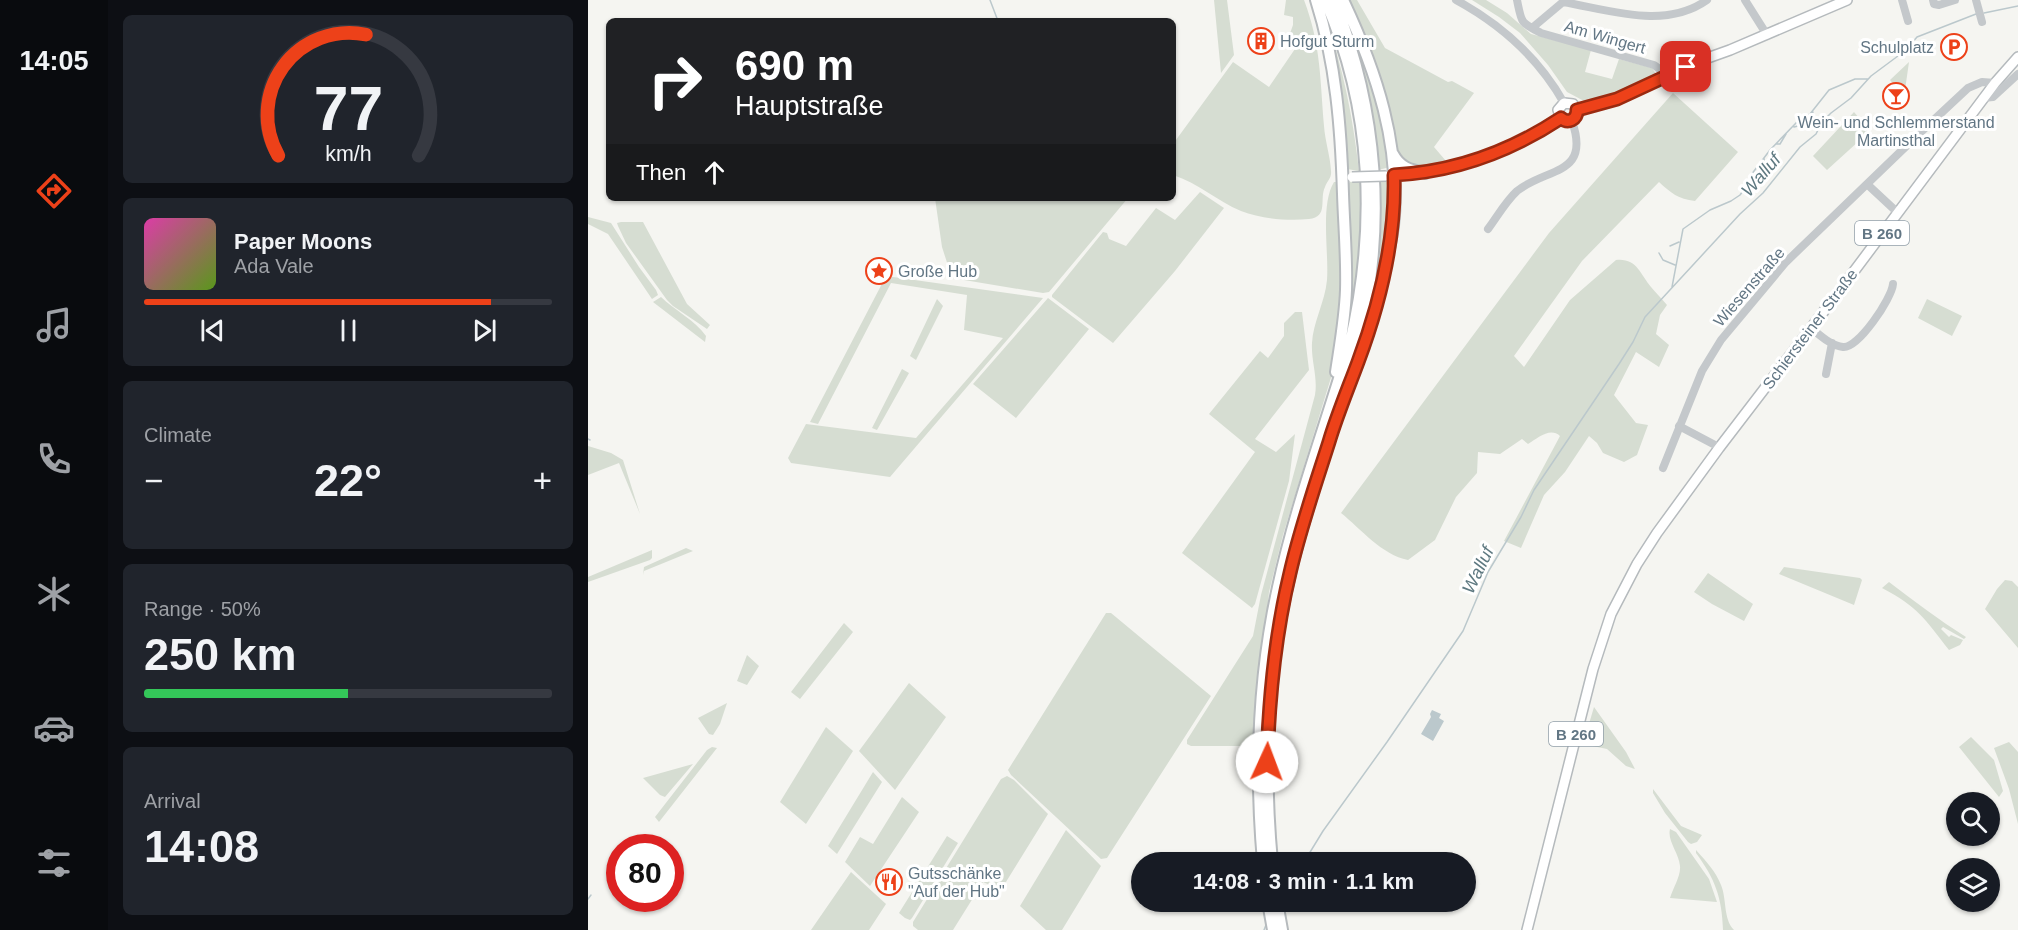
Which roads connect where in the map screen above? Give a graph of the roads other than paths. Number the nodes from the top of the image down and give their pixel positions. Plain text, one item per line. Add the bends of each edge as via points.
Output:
1 (1316, 0) edge
2 (1325, 0) edge
3 (1334, 0) edge
4 (1343, 0) edge
5 (1456, 0) edge
6 (1517, 0) edge
7 (1707, 0) edge
8 (1745, 0) edge
9 (1847, 0) edge
10 (1902, 0) edge
11 (1933, 0) edge
12 (1955, 0) edge
13 (1976, 0) edge
14 (1981, 17) dead end
15 (1908, 21) dead end
16 (1533, 28) junction
17 (1767, 35) junction
18 (2018, 57) edge
19 (2018, 74) edge
20 (1668, 76) junction
21 (1995, 83) junction
22 (1983, 98) junction
23 (1564, 103) junction
24 (1577, 110) junction
25 (1561, 118) junction
26 (1572, 121) junction
27 (1392, 150) junction
28 (1425, 173) junction
29 (1390, 176) junction
30 (1347, 178) junction
31 (1868, 185) junction
32 (1897, 212) junction
33 (1488, 229) dead end
34 (1893, 284) dead end
35 (1810, 328) junction
36 (1832, 343) junction
37 (1826, 374) dead end
38 (1342, 400) junction
39 (1679, 426) junction
40 (1323, 431) junction
41 (1715, 445) dead end
42 (1663, 468) dead end
43 (1264, 736) junction
44 (1262, 852) edge
45 (1271, 852) edge
46 (1270, 912) edge
47 (1279, 912) edge
48 (1273, 930) edge
49 (1282, 930) edge
50 (1527, 930) edge

1 - 30 highway via 1333,70
2 - 40 highway via 1356,98 1365,159 1368,221 1357,313
3 - 38 highway via 1364,92 1376,186 1371,281
4 - 27 highway via 1377,86
5 - 23 street via 1494,22 1518,42
6 - 16 street via 1522,22
7 - 16 street via 1690,10 1649,16 1604,5 1563,2
8 - 17 street
9 - 17 main road
10 - 15 street
11 - 12 street via 1939,5
13 - 14 street
16 - 20 street, Am Wingert via 1653,65
17 - 20 main road
18 - 21 main road, Schiersteiner Straße / B 260
19 - 22 street via 1993,97
20 - 24 main road via 1617,99
21 - 22 main road, Schiersteiner Straße / B 260
21 - 31 street, Wiesenstraße via 1982,82 1968,88
22 - 32 main road, Schiersteiner Straße / B 260
23 - 24 main road via 1573,104
23 - 25 main road via 1558,110
24 - 26 main road
25 - 26 main road
25 - 28 main road via 1489,154
26 - 33 street via 1577,143 1573,160 1520,189
27 - 28 highway via 1401,165
27 - 29 highway
28 - 29 main road
29 - 30 main road, bridge
29 - 38 highway via 1393,225 1383,275 1359,361
30 - 40 highway via 1344,315
31 - 32 street
31 - 39 street, Wiesenstraße via 1786,262 1721,340 1702,371
32 - 35 main road, Schiersteiner Straße / B 260
34 - 36 street via 1890,297 1854,344 1844,347
35 - 36 street
35 - 50 main road, Schiersteiner Straße / B 260 via 1648,546 1622,591 1601,642 1582,707
36 - 37 street
38 - 43 highway via 1289,575
39 - 41 street
39 - 42 street, Wiesenstraße
40 - 43 highway via 1278,588 1265,666
43 - 44 highway via 1259,797
43 - 45 highway
46 - 48 highway
47 - 49 highway

